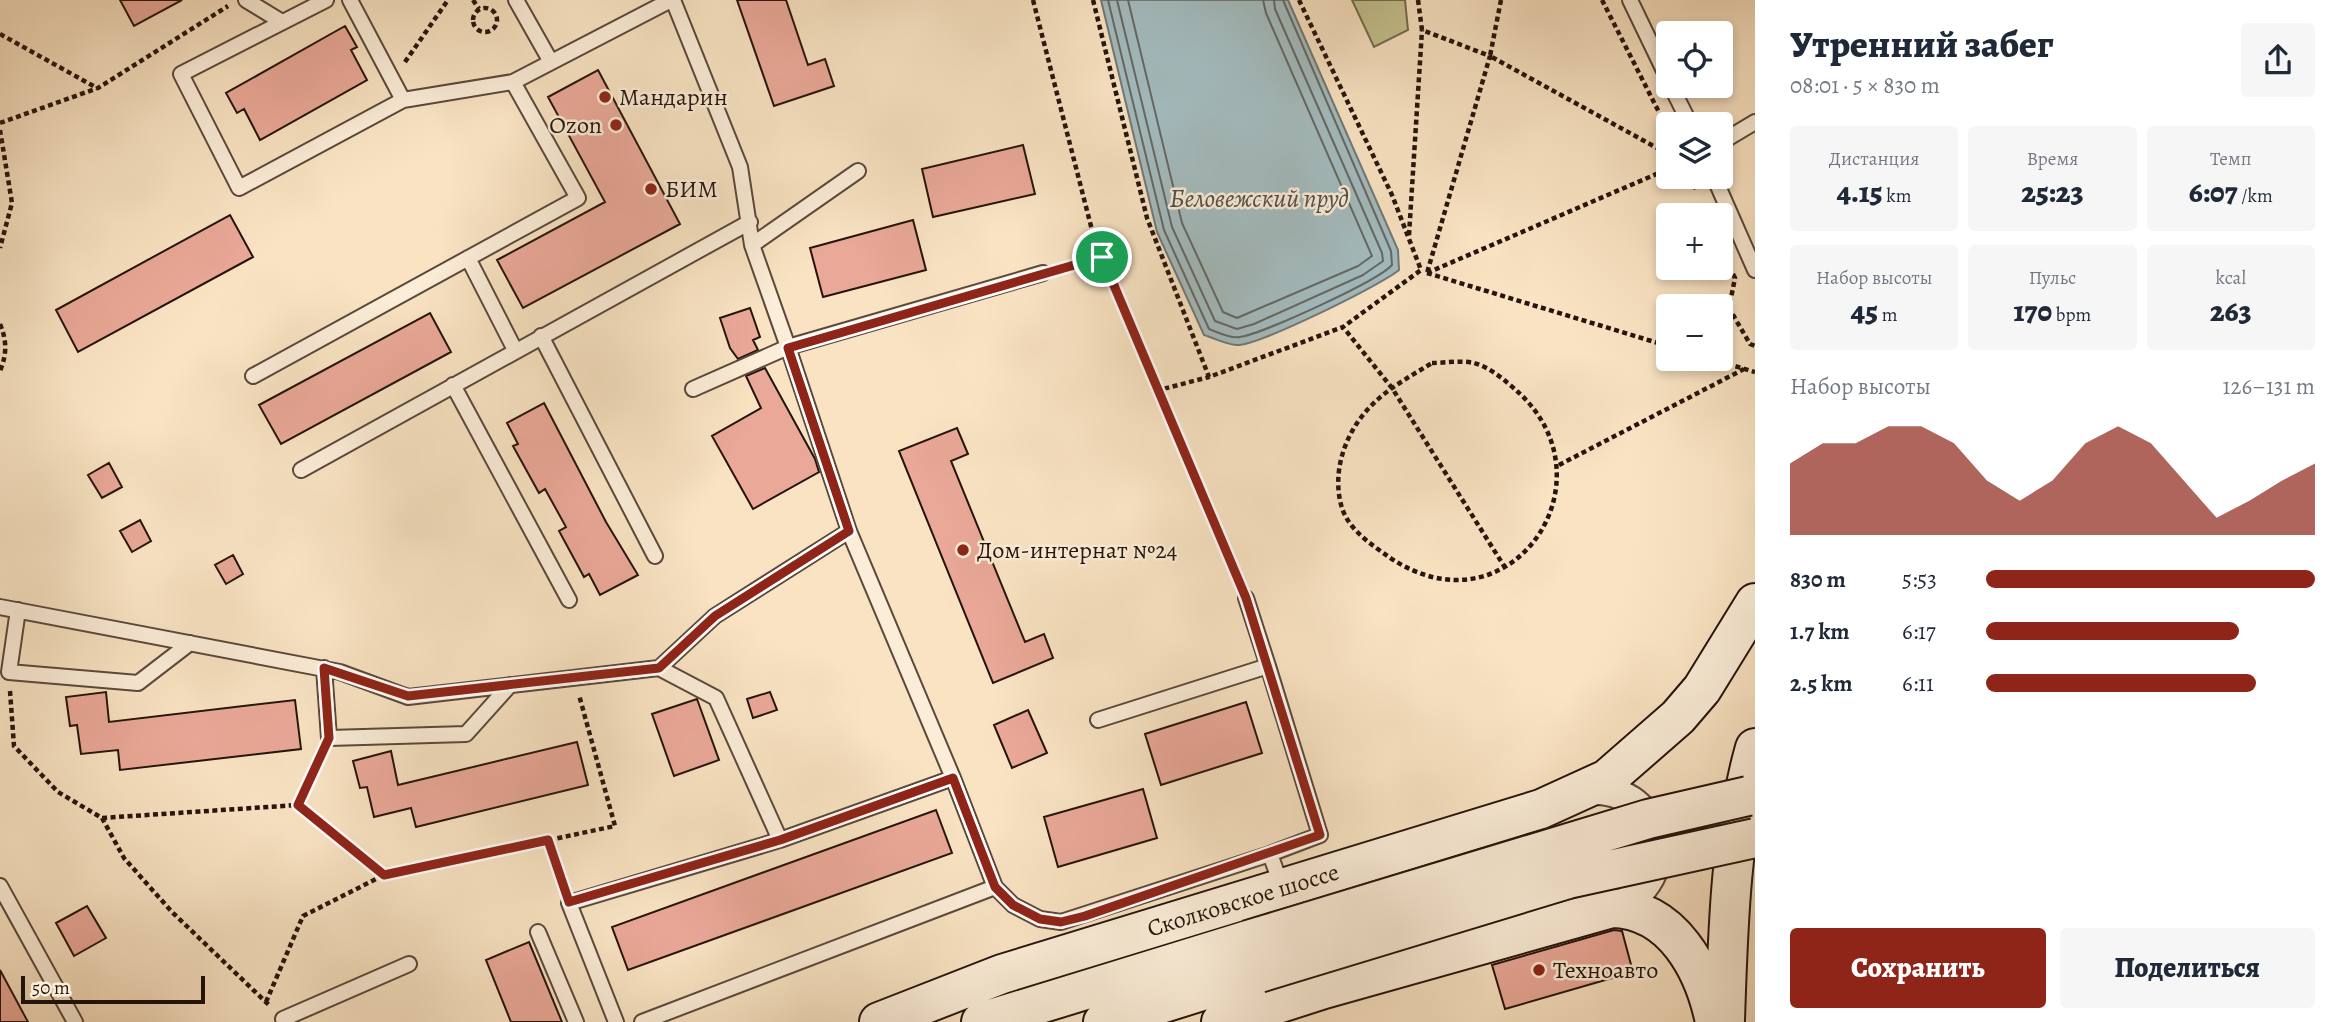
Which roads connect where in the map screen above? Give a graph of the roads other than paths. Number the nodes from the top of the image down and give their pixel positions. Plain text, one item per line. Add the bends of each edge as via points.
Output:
1 (246, 0) edge
2 (326, 0) edge
3 (350, 0) edge
4 (516, 0) edge
5 (672, 0) edge
6 (1630, 0) edge
7 (282, 22) junction
8 (1656, 54) edge
9 (551, 62) junction
10 (513, 82) junction
11 (403, 100) junction
12 (1755, 122) edge
13 (1733, 135) edge
14 (858, 171) dead end
15 (1719, 189) edge
16 (750, 222) junction
17 (752, 245) junction
18 (468, 258) junction
19 (1755, 270) edge
20 (1043, 273) road end
21 (541, 336) junction
22 (788, 348) junction
23 (515, 351) junction
24 (253, 376) dead end
25 (453, 385) junction
26 (693, 389) dead end
27 (302, 470) dead end
28 (849, 531) junction
29 (655, 556) dead end
30 (1246, 598) road end
31 (569, 600) dead end
32 (1755, 603) edge
33 (0, 607) edge
34 (18, 610) junction
35 (190, 643) junction
36 (1268, 666) junction
37 (324, 668) junction
38 (659, 668) junction
39 (510, 685) junction
40 (1098, 720) dead end
41 (1755, 748) edge
42 (953, 778) junction
43 (1595, 785) junction
44 (1755, 796) edge
45 (1755, 838) edge
46 (780, 840) junction
47 (1276, 871) junction
48 (0, 886) edge
49 (995, 887) junction
50 (1612, 908) junction
51 (538, 932) dead end
52 (1254, 956) junction
53 (409, 964) dead end
54 (75, 1022) edge
55 (284, 1022) edge
56 (576, 1022) edge
57 (617, 1022) edge
58 (642, 1022) edge
59 (879, 1022) edge
60 (981, 1022) edge
61 (1103, 1022) edge
62 (1221, 1022) edge
63 (1715, 1022) edge
64 (1725, 1022) edge

1 - 7 lane
2 - 7 lane
3 - 11 lane
4 - 9 lane
5 - 9 lane
5 - 16 lane via 740,167
6 - 8 lane
7 - 11 lane via 181,74 239,188
9 - 10 lane
10 - 11 lane
10 - 18 lane via 578,198
12 - 13 lane
14 - 17 lane
15 - 19 lane
16 - 17 lane
16 - 21 lane
17 - 22 lane
18 - 23 lane
18 - 24 lane
20 - 22 lane
21 - 23 lane
21 - 29 lane
22 - 26 lane
22 - 28 lane
23 - 25 lane
25 - 27 lane
25 - 31 lane
28 - 38 lane via 715,616
28 - 42 lane
30 - 36 lane
32 - 43 main road, Сколковское шоссе via 1703,689 1678,717
33 - 34 lane
34 - 35 lane
34 - 35 lane via 9,672 138,683
35 - 37 lane
36 - 40 lane
36 - 47 lane via 1320,835
37 - 39 lane via 408,696
37 - 39 lane via 329,738 466,734
38 - 39 lane
38 - 46 lane via 716,698
41 - 64 main road via 1729,905
42 - 46 lane
42 - 49 lane
43 - 47 main road, Сколковское шоссе via 1541,809
43 - 50 street via 1640,808 1656,835 1657,856 1651,876 1631,900
44 - 52 main road, bridge via 1648,819
45 - 52 main road, bridge
46 - 57 lane via 569,902
47 - 49 lane via 1061,922 1040,919 1013,905
47 - 59 main road, Сколковское шоссе
48 - 54 lane
49 - 58 lane
50 - 62 main road
50 - 63 main road via 1642,913 1669,930 1690,955 1709,993
51 - 56 lane
52 - 60 main road
52 - 61 main road
53 - 55 lane

